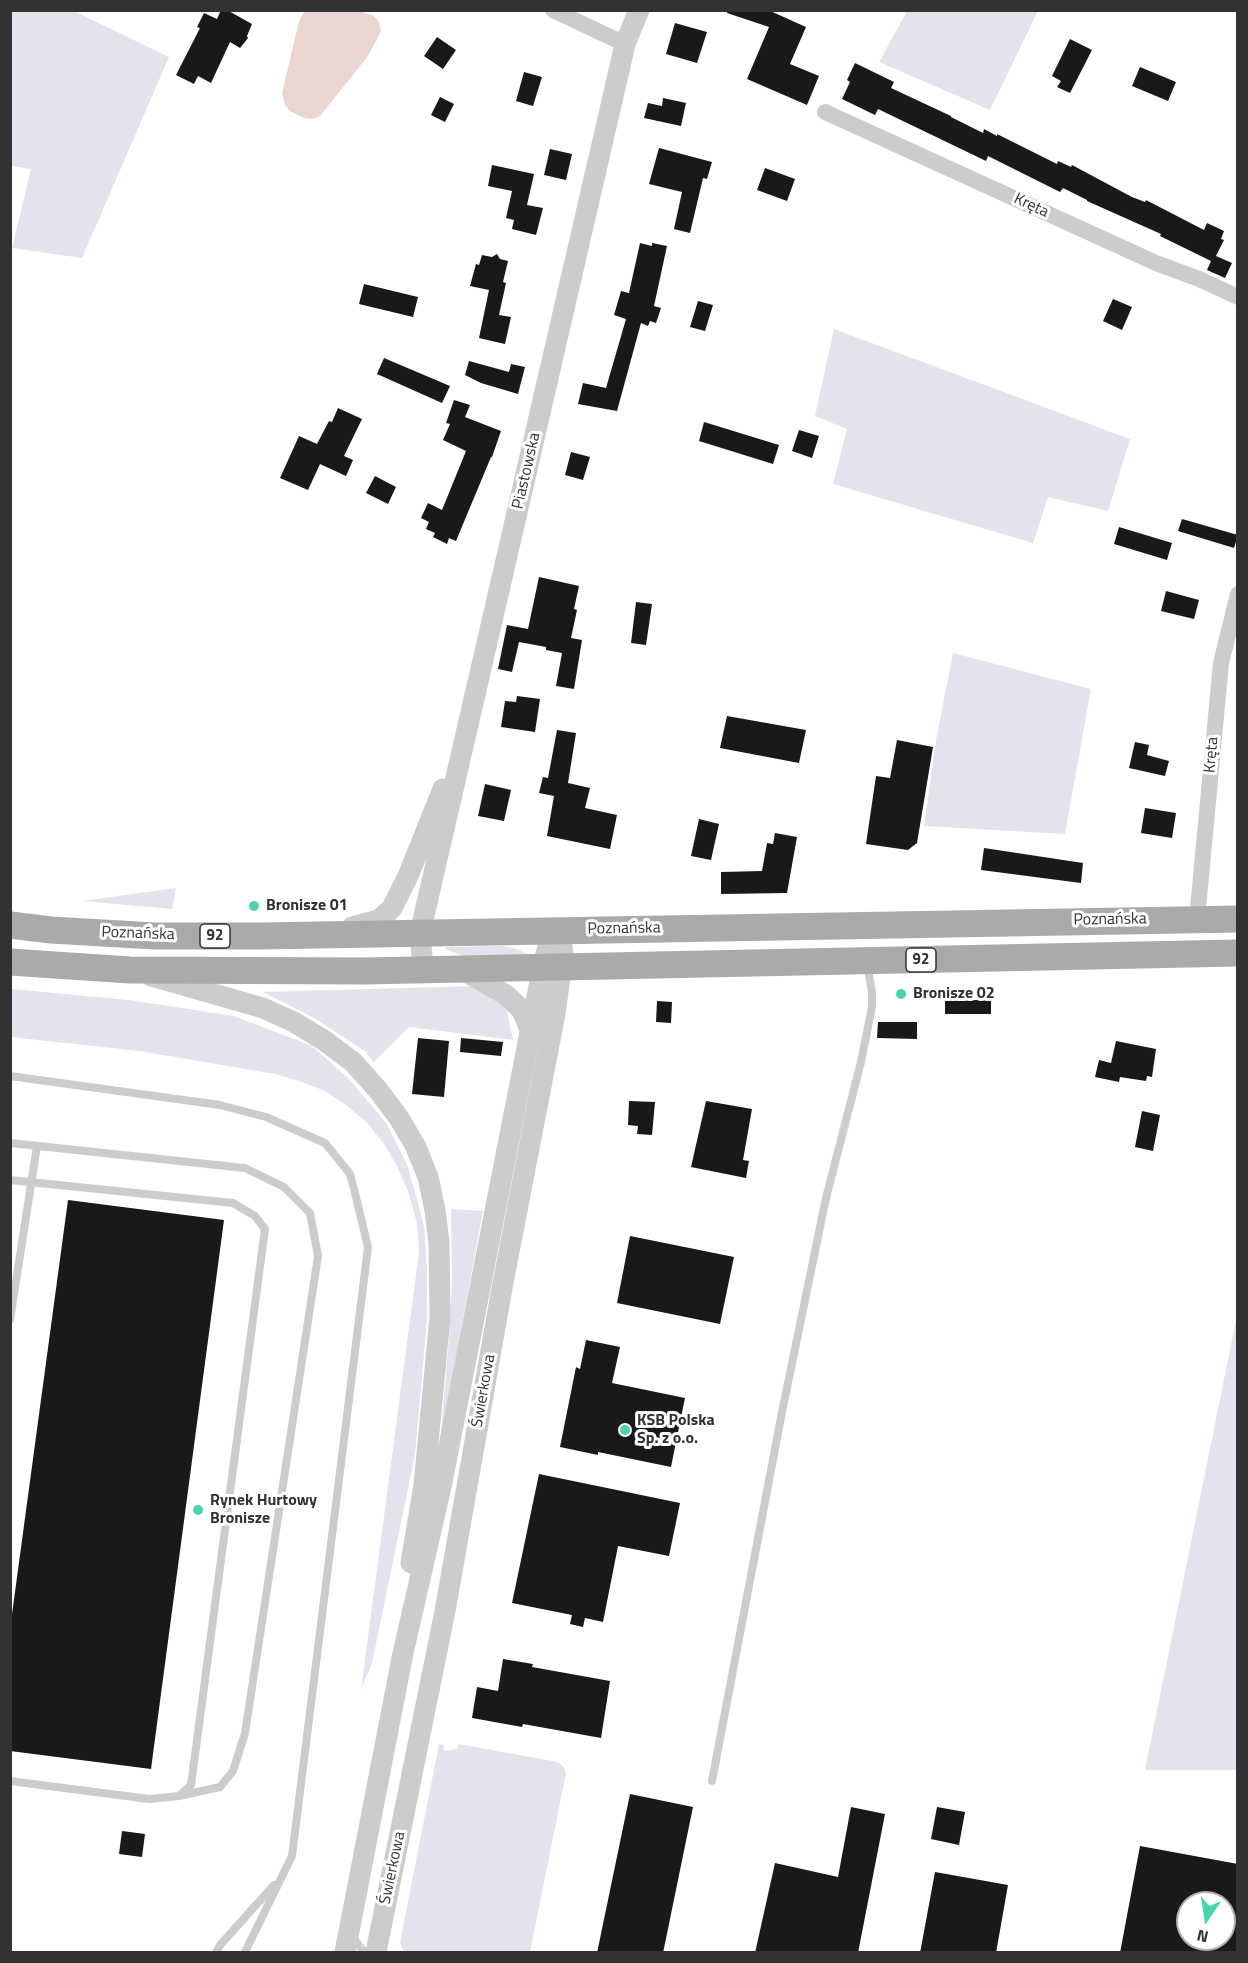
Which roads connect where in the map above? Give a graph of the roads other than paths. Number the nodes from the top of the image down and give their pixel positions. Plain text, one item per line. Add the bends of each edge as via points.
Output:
1 (553, 10) edge
2 (639, 10) edge
3 (626, 44) junction
4 (825, 112) dead end
5 (1238, 297) edge
6 (1238, 594) edge
7 (472, 709) junction
8 (1197, 918) junction
9 (1238, 919) edge
10 (10, 925) edge
11 (555, 931) junction
12 (420, 933) junction
13 (325, 935) junction
14 (1238, 953) edge
15 (867, 960) junction
16 (10, 962) edge
17 (553, 967) junction
18 (460, 968) junction
19 (423, 969) junction
20 (130, 970) junction
21 (530, 1030) junction
22 (10, 1076) edge
23 (10, 1143) edge
24 (37, 1146) junction
25 (10, 1180) edge
26 (31, 1182) junction
27 (10, 1320) edge
28 (403, 1653) junction
29 (10, 1780) edge
30 (712, 1781) dead end
31 (179, 1796) junction
32 (280, 1878) junction
33 (347, 1942) edge
34 (216, 1953) edge
35 (245, 1953) edge
36 (364, 1953) edge
37 (376, 1953) edge

1 - 3 street
2 - 3 street, Piastowska
3 - 7 street, Piastowska
4 - 5 street, Kręta
6 - 8 street, Kręta via 1221,663
7 - 12 street, Piastowska
7 - 13 street via 392,908 378,920
8 - 9 main road, Poznańska / 92
8 - 11 main road, Poznańska / 92
10 - 13 main road, Poznańska / 92 via 155,936
11 - 12 main road, Poznańska / 92
11 - 17 street, Świerkowa via 562,945
12 - 13 main road, Poznańska / 92
12 - 19 street, Piastowska
14 - 15 main road, 92
15 - 17 main road, 92
15 - 30 lane via 872,1007 826,1198
16 - 20 main road, 92
17 - 18 main road, 92
17 - 21 street, Świerkowa
17 - 37 street, Świerkowa via 554,1022 445,1611
18 - 19 main road, 92
18 - 21 street via 506,995 522,1010
19 - 20 main road, 92
20 - 28 street via 263,1008 304,1028 353,1062 399,1118 416,1147 435,1210 440,1317 424,1485 406,1597
21 - 28 street, Świerkowa via 443,1476
22 - 32 lane via 220,1105 266,1117 325,1143 350,1174 368,1247 292,1856
23 - 24 lane
24 - 26 lane
24 - 31 lane via 245,1168 284,1187 310,1213 318,1256 245,1733 233,1771 220,1787
25 - 26 lane
26 - 27 lane
26 - 31 lane via 233,1203 255,1215 265,1229 191,1785
28 - 33 street, Świerkowa
29 - 31 lane via 148,1799
32 - 34 lane
32 - 35 lane
33 - 36 lane

